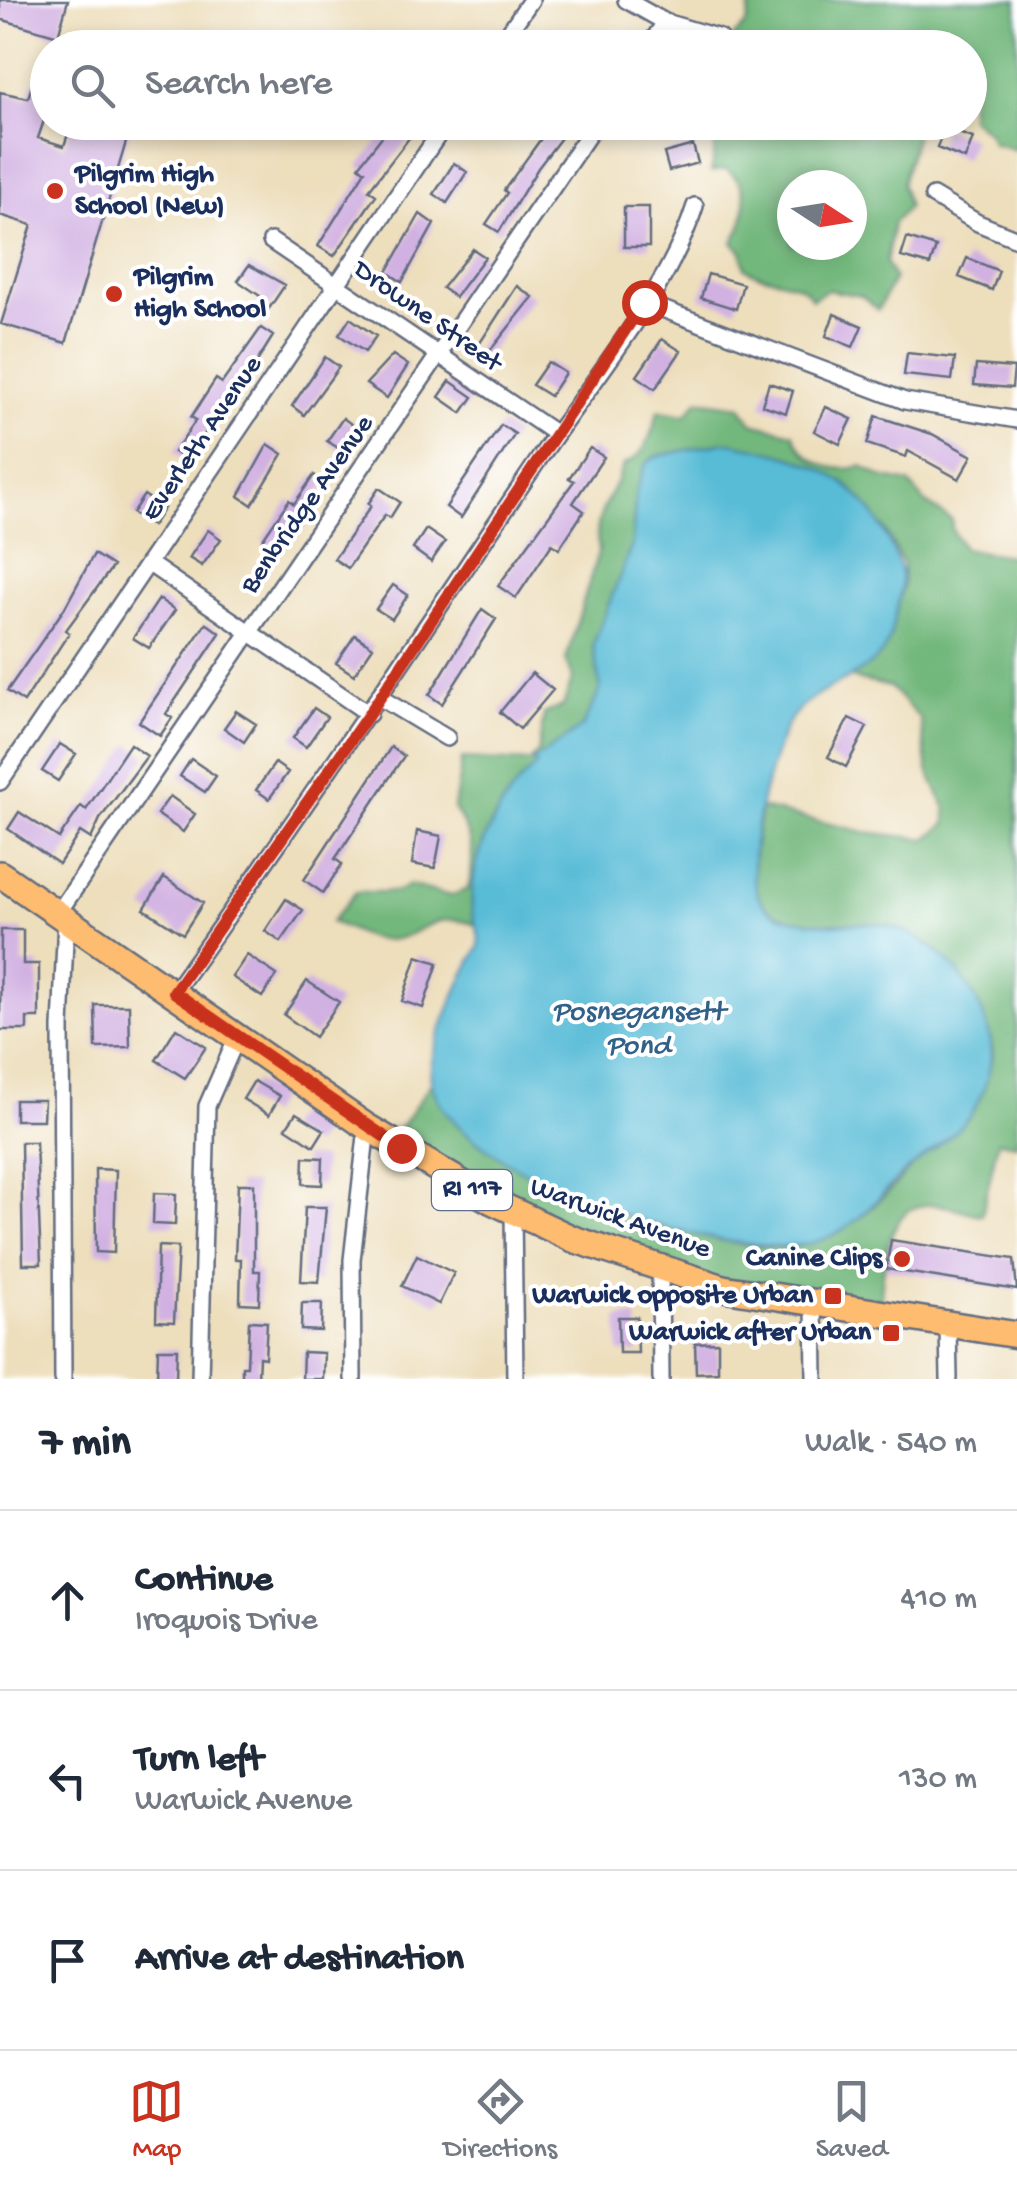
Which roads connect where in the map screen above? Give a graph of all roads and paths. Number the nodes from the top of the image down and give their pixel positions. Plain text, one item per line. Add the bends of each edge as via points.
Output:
1 (531, 0) edge
2 (626, 0) edge
3 (666, 22) junction
4 (510, 30) edge
5 (660, 30) edge
6 (693, 30) edge
7 (435, 140) edge
8 (585, 140) edge
9 (933, 196) dead end
10 (695, 206) dead end
11 (1017, 239) edge
12 (270, 242) dead end
13 (336, 285) junction
14 (644, 302) junction
15 (440, 358) junction
16 (1017, 420) edge
17 (556, 434) junction
18 (148, 563) junction
19 (250, 633) junction
20 (380, 698) junction
21 (369, 714) junction
22 (447, 738) dead end
23 (0, 782) edge
24 (0, 874) edge
25 (62, 916) junction
26 (174, 992) junction
27 (238, 1035) junction
28 (366, 1127) junction
29 (513, 1212) junction
30 (660, 1269) junction
31 (814, 1303) junction
32 (948, 1325) junction
33 (1017, 1335) edge
34 (63, 1379) edge
35 (200, 1379) edge
36 (352, 1379) edge
37 (515, 1379) edge
38 (660, 1379) edge
39 (815, 1379) edge
40 (949, 1379) edge

1 - 4 street
2 - 3 street
3 - 5 street
3 - 6 street
7 - 13 street, Everleth Avenue
8 - 15 street, Benbridge Avenue
9 - 11 street
10 - 14 street via 688,230
12 - 13 street, Drowne Street
13 - 15 street, Drowne Street
13 - 18 street, Everleth Avenue
14 - 16 street via 904,402
14 - 17 street
15 - 17 street, Drowne Street
15 - 19 street, Benbridge Avenue
17 - 20 street
18 - 19 street
18 - 23 street, Everleth Avenue
19 - 21 street
19 - 25 street, Benbridge Avenue
20 - 21 street
20 - 22 street
21 - 26 street
24 - 25 main road, Warwick Avenue / RI 117
25 - 26 main road, Warwick Avenue / RI 117
25 - 34 street
26 - 27 main road, Warwick Avenue / RI 117
27 - 28 main road, Warwick Avenue / RI 117
27 - 35 street via 206,1106
28 - 29 main road, Warwick Avenue / RI 117
28 - 36 street via 352,1260
29 - 30 main road, Warwick Avenue / RI 117
29 - 37 street
30 - 31 main road, Warwick Avenue / RI 117
30 - 38 street
31 - 32 main road, Warwick Avenue / RI 117
31 - 39 street
32 - 33 main road, Warwick Avenue / RI 117
32 - 40 street

